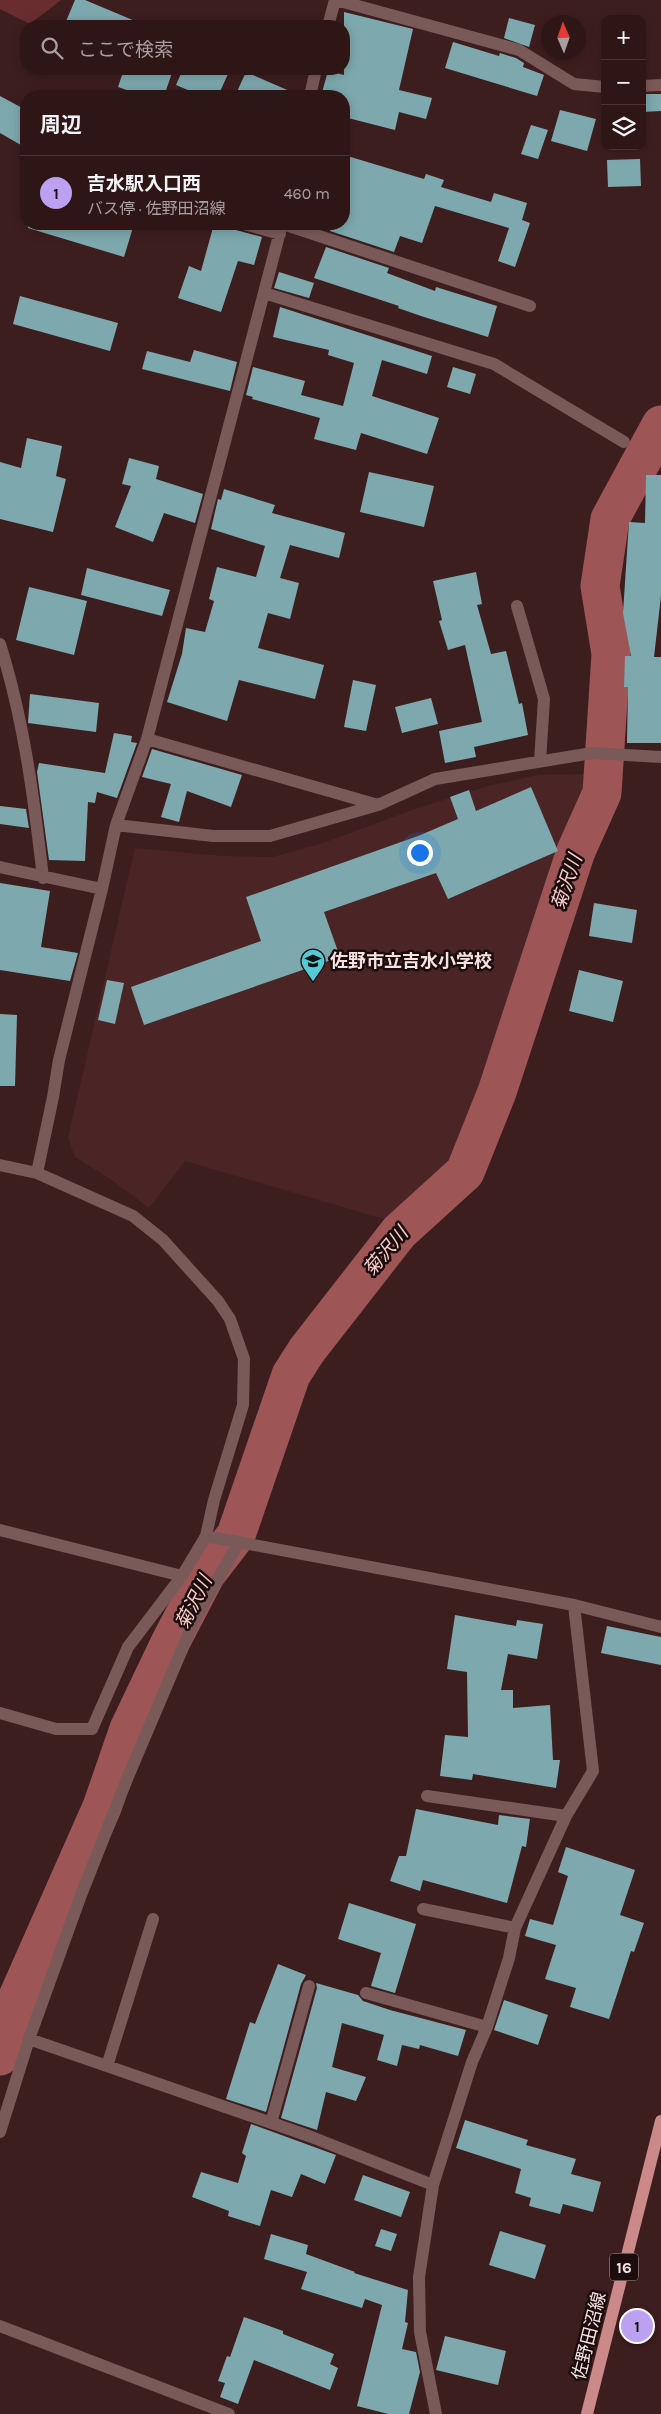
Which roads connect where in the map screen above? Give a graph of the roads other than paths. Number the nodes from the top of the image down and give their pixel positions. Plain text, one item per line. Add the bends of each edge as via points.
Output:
1 (335, 0) edge
2 (330, 20) edge
3 (315, 75) edge
4 (661, 85) edge
5 (646, 86) edge
6 (601, 87) edge
7 (311, 90) edge
8 (281, 230) edge
9 (291, 230) edge
10 (264, 293) junction
11 (530, 306) dead end
12 (624, 442) dead end
13 (517, 606) dead end
14 (0, 644) edge
15 (147, 739) junction
16 (661, 756) edge
17 (540, 761) junction
18 (378, 805) junction
19 (116, 825) junction
20 (0, 867) edge
21 (43, 878) junction
22 (102, 889) junction
23 (0, 1165) edge
24 (37, 1173) junction
25 (0, 1530) edge
26 (206, 1536) junction
27 (239, 1542) junction
28 (182, 1576) junction
29 (574, 1605) junction
30 (661, 1627) edge
31 (0, 1713) edge
32 (427, 1796) dead end
33 (566, 1816) junction
34 (423, 1909) dead end
35 (153, 1920) dead end
36 (515, 1928) junction
37 (309, 1986) dead end
38 (366, 1994) dead end
39 (487, 2027) junction
40 (29, 2039) junction
41 (107, 2066) junction
42 (661, 2121) edge
43 (272, 2122) junction
44 (0, 2132) edge
45 (433, 2185) junction
46 (0, 2326) edge
47 (229, 2414) edge
48 (436, 2414) edge
49 (587, 2414) edge

1 - 2 street
1 - 6 street via 518,50 574,84
3 - 7 street
4 - 5 street
8 - 10 street
9 - 11 street
10 - 12 street via 494,364
10 - 15 street
13 - 17 street via 544,699
14 - 21 street via 13,683
15 - 18 street
15 - 19 street
16 - 17 street via 592,752
17 - 18 street via 435,779
18 - 19 street via 270,836 213,836
19 - 22 street
20 - 21 street
21 - 22 street
22 - 24 street via 59,1060
23 - 24 street
24 - 26 street via 133,1216 162,1240 218,1301 230,1319 244,1358 244,1405
25 - 28 street
26 - 27 street
26 - 28 street
27 - 29 street
27 - 40 street via 179,1653 81,1895
28 - 31 street via 128,1647 92,1729 56,1729
29 - 30 street
29 - 33 street via 593,1771
32 - 33 street
33 - 36 street
34 - 36 street
35 - 41 street
36 - 39 street
37 - 43 street
38 - 39 street
39 - 45 street via 472,2062
40 - 41 street
40 - 44 street
41 - 43 street
42 - 49 main road, 佐野田沼線 / 16
43 - 45 street
45 - 48 street via 418,2277 420,2332
46 - 47 street

